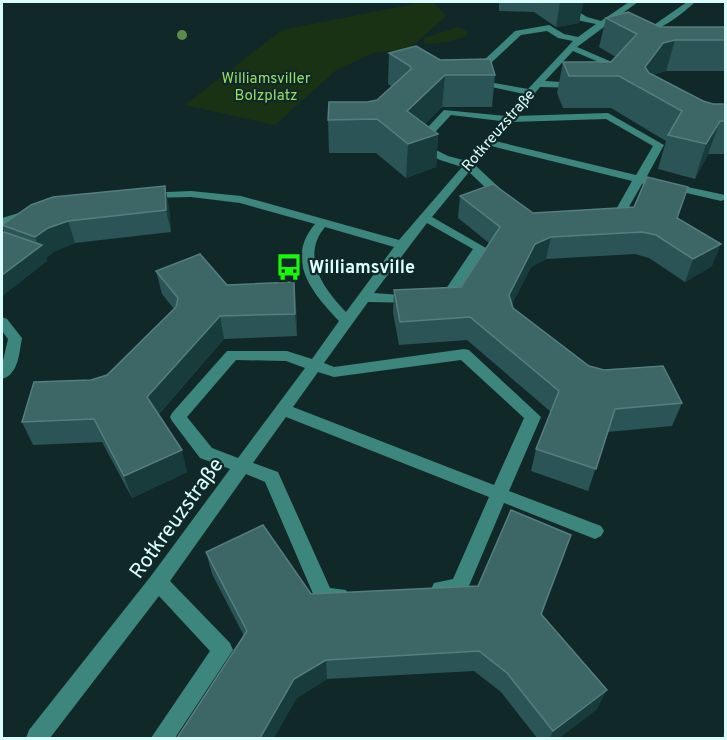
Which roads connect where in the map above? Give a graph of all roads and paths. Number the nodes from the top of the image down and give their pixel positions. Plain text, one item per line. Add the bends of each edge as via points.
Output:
1 (576, 2) edge
2 (634, 2) edge
3 (691, 2) edge
4 (602, 24) junction
5 (576, 44) junction
6 (602, 79) edge
7 (584, 86) edge
8 (534, 88) junction
9 (508, 119) junction
10 (488, 142) junction
11 (468, 165) junction
12 (638, 179) junction
13 (139, 195) edge
14 (721, 197) dead end
15 (36, 212) edge
16 (424, 217) junction
17 (2, 222) edge
18 (322, 222) junction
19 (402, 245) junction
20 (363, 297) junction
21 (346, 320) junction
22 (2, 322) edge
23 (313, 364) junction
24 (2, 374) edge
25 (284, 410) junction
26 (243, 466) junction
27 (499, 494) junction
28 (595, 531) dead end
29 (158, 582) junction
30 (425, 590) edge
31 (358, 594) edge
32 (37, 738) edge
33 (162, 738) edge

1 - 4 street via 566,8
2 - 4 street, Rotkreuzstraße
3 - 4 street via 653,29
4 - 5 street, Rotkreuzstraße
5 - 6 street via 614,65
5 - 8 street, Rotkreuzstraße
5 - 8 street via 549,28 518,33 471,78 484,86
7 - 8 street
8 - 9 street, Rotkreuzstraße
9 - 10 street, Rotkreuzstraße
9 - 11 street via 448,112 417,145
9 - 12 street via 608,116 659,144
10 - 11 street, Rotkreuzstraße
10 - 12 street
11 - 12 street via 534,227 614,223
11 - 16 street, Rotkreuzstraße
12 - 14 street
13 - 18 street via 191,194 242,200
15 - 17 street
16 - 19 street, Rotkreuzstraße
16 - 20 street via 480,248 446,302
18 - 19 street
18 - 21 street via 311,238 306,258 320,293
19 - 20 street, Rotkreuzstraße
20 - 21 street, Rotkreuzstraße
21 - 23 street, Rotkreuzstraße
22 - 24 street via 15,338 9,367
23 - 25 street, Rotkreuzstraße
23 - 26 street via 287,356 232,355 178,417 206,453
23 - 27 street via 334,372 464,354 533,417
25 - 26 street, Rotkreuzstraße
25 - 27 street
26 - 29 street, Rotkreuzstraße
26 - 31 street via 272,477 324,597
27 - 28 street
27 - 30 street via 459,587
29 - 32 street, Rotkreuzstraße
29 - 33 street via 223,650

